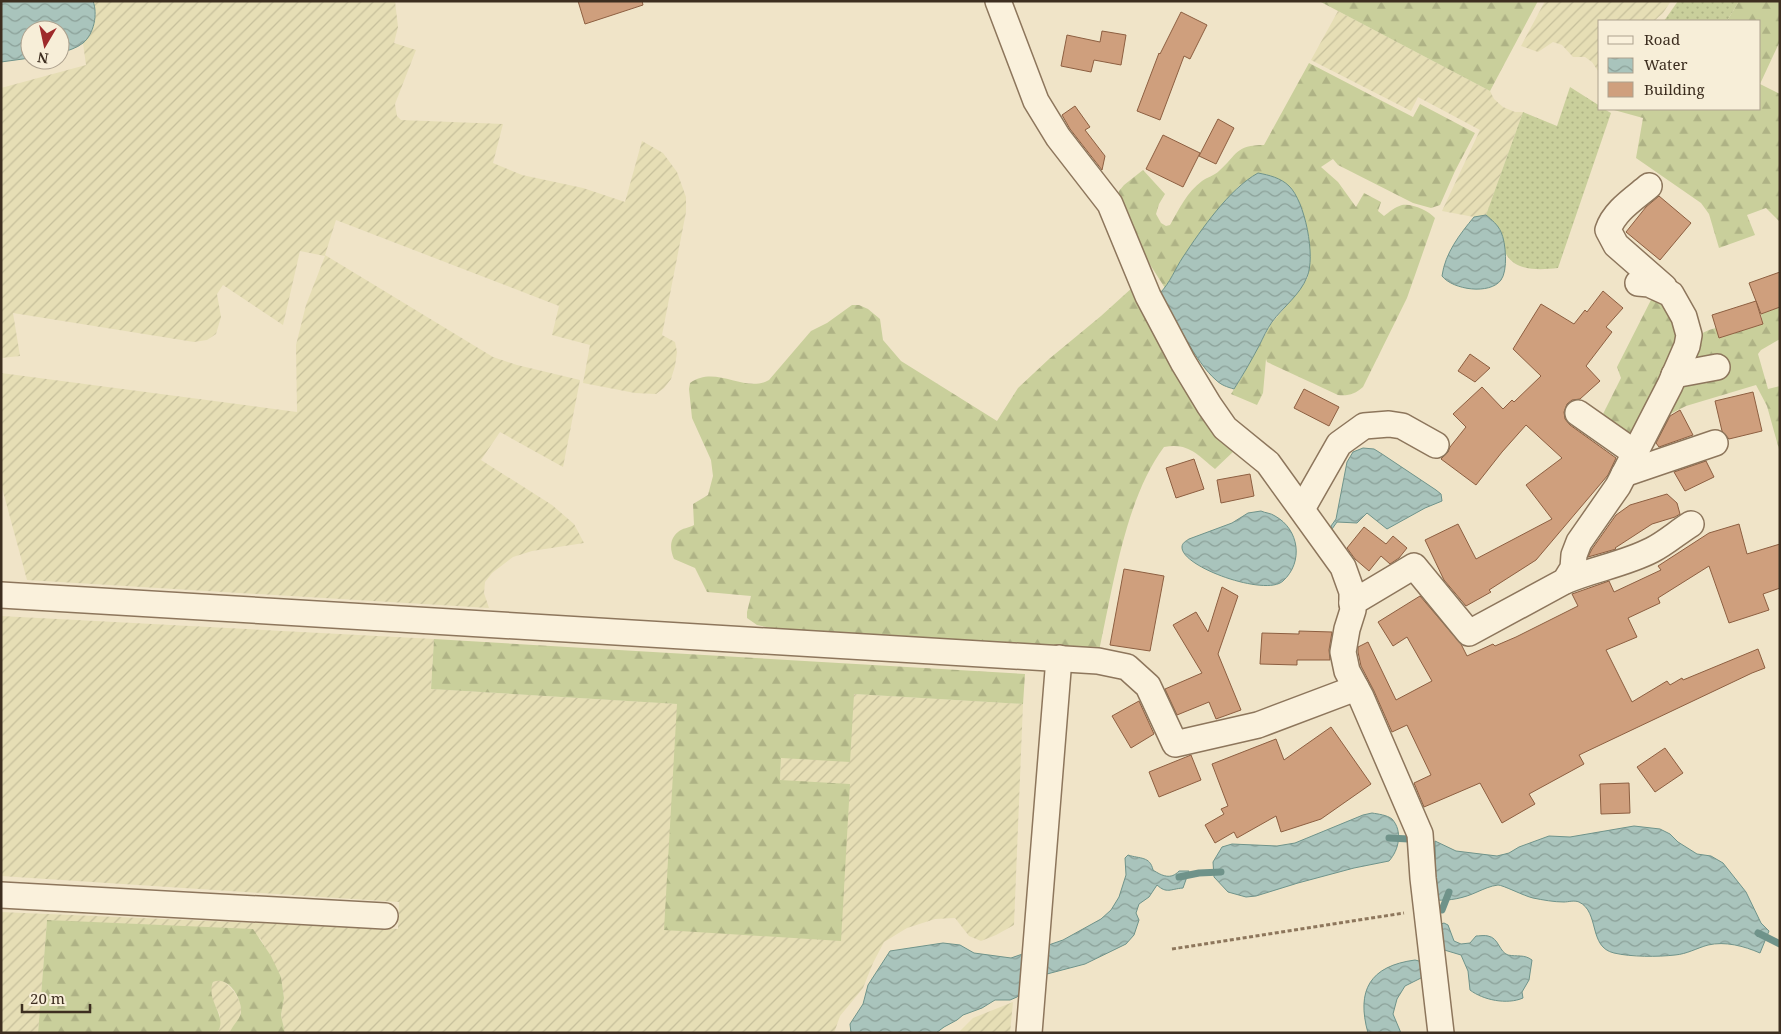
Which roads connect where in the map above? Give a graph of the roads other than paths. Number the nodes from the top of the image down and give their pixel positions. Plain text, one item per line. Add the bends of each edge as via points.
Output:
1 (998, 1) edge
2 (1649, 186) dead end
3 (1638, 283) dead end
4 (1671, 294) junction
5 (1717, 366) dead end
6 (1674, 375) junction
7 (1578, 412) dead end
8 (1715, 443) dead end
9 (1436, 446) dead end
10 (1630, 463) junction
11 (1302, 509) junction
12 (1691, 524) dead end
13 (1565, 581) junction
14 (1, 595) edge
15 (1352, 603) junction
16 (1059, 658) junction
17 (1356, 688) junction
18 (1, 895) edge
19 (385, 916) dead end
20 (1029, 1033) edge
21 (1441, 1033) edge

1 - 11 street via 1036,101 1058,137 1110,204 1148,296 1187,369 1225,428 1268,463
2 - 4 street via 1616,215 1608,230 1616,245
3 - 4 street via 1649,284
4 - 6 street via 1684,316 1689,335
5 - 6 street
6 - 10 street
7 - 10 street
8 - 10 street
9 - 11 street via 1402,426 1364,426 1339,444
10 - 13 street via 1579,542 1573,568
11 - 15 street via 1343,567 1352,592
12 - 13 street via 1652,550
13 - 15 street via 1469,633 1414,566
14 - 16 street
15 - 17 street via 1343,652 1347,671
16 - 17 street via 1127,667 1148,686 1175,744 1258,725
16 - 20 street
17 - 21 street via 1420,834
18 - 19 street

